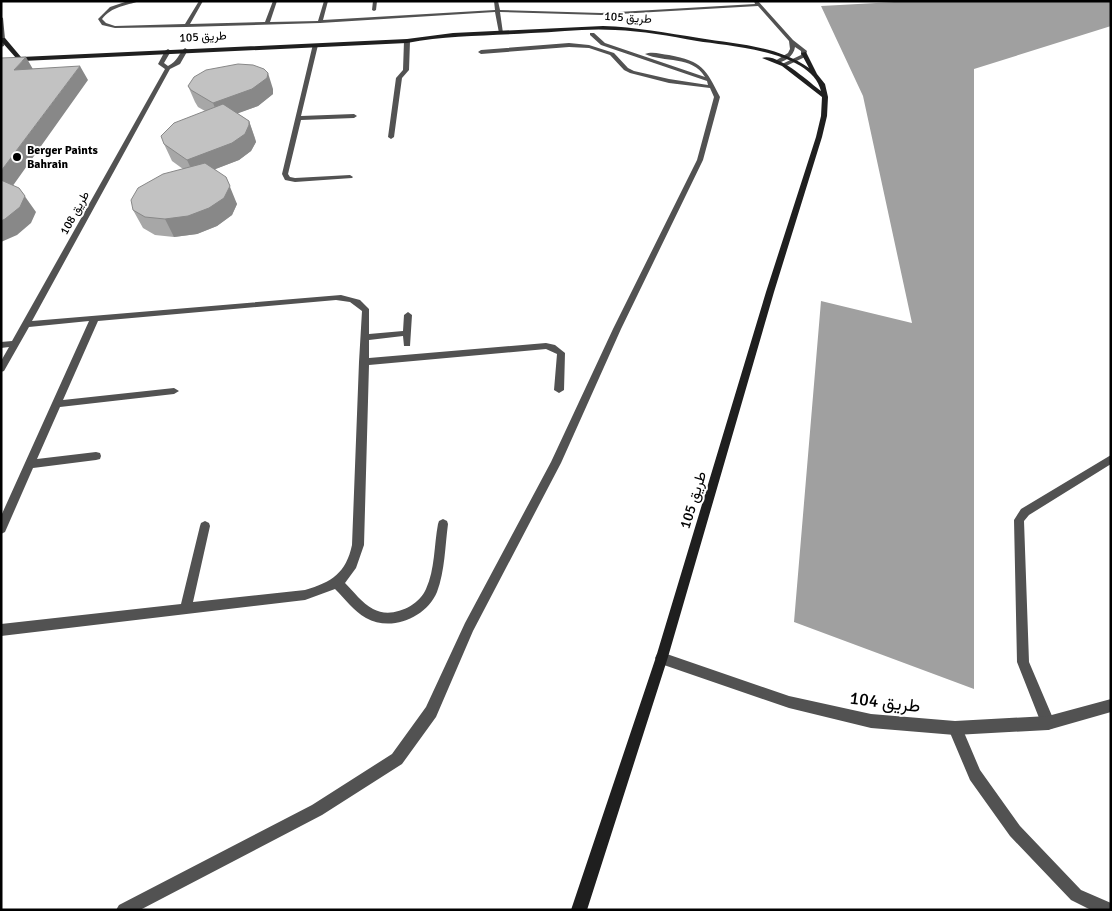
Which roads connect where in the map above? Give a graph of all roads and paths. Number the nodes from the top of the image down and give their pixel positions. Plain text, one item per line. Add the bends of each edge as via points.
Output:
1 (137, 1) edge
2 (201, 1) edge
3 (275, 1) edge
4 (326, 1) edge
5 (375, 1) edge
6 (496, 1) edge
7 (757, 3) edge
8 (374, 10) dead end
9 (497, 11) junction
10 (1, 18) edge
11 (320, 22) junction
12 (267, 24) junction
13 (186, 26) junction
14 (2, 28) edge
15 (591, 32) junction
16 (501, 33) junction
17 (517, 35) junction
18 (2, 40) edge
19 (407, 41) junction
20 (791, 41) junction
21 (315, 45) junction
22 (1, 46) edge
23 (185, 50) junction
24 (168, 52) junction
25 (481, 52) dead end
26 (804, 54) junction
27 (785, 58) junction
28 (20, 59) junction
29 (1, 60) edge
30 (793, 61) junction
31 (777, 62) junction
32 (784, 65) junction
33 (168, 68) junction
34 (820, 80) junction
35 (711, 83) junction
36 (825, 97) junction
37 (354, 116) dead end
38 (299, 118) junction
39 (391, 137) dead end
40 (350, 177) dead end
41 (408, 315) dead end
42 (94, 319) junction
43 (26, 324) junction
44 (407, 333) junction
45 (366, 337) junction
46 (16, 343) junction
47 (407, 344) dead end
48 (1, 345) edge
49 (4, 359) edge
50 (363, 362) junction
51 (1, 369) edge
52 (560, 390) dead end
53 (174, 391) dead end
54 (57, 404) junction
55 (96, 456) dead end
56 (1111, 459) edge
57 (30, 464) junction
58 (443, 524) dead end
59 (205, 526) dead end
60 (1, 529) edge
61 (337, 583) junction
62 (186, 609) junction
63 (1, 630) edge
64 (661, 658) junction
65 (1111, 706) edge
66 (1048, 723) junction
67 (954, 728) junction
68 (124, 910) edge
69 (579, 910) edge
70 (1109, 910) edge

1 - 13 street via 113,7 100,19 104,24 114,26
2 - 13 street
3 - 12 street
4 - 11 street
5 - 8 street
6 - 9 street
7 - 9 street via 588,15
7 - 20 street
9 - 11 street
9 - 16 street
10 - 14 street
11 - 12 street
12 - 13 street
14 - 18 street
15 - 17 street, طريق 105
15 - 27 street, طريق 105 via 628,29 764,51
15 - 31 street, طريق 105 via 680,41 741,51
15 - 35 street via 598,41 613,48
16 - 17 street, طريق 105
16 - 19 street, طريق 105
17 - 19 street, طريق 105
18 - 22 street
18 - 28 street
19 - 21 street, طريق 105
19 - 39 street via 406,70 399,78
20 - 26 street
20 - 27 street via 793,50
21 - 23 street, طريق 105
21 - 38 street
23 - 24 street, طريق 105
23 - 33 street, طريق 108 via 178,63
24 - 28 street, طريق 105
24 - 33 street, طريق 108 via 161,64
25 - 35 street via 589,47 612,54 632,72 669,81
26 - 30 street
26 - 34 street
27 - 30 street, طريق 105
27 - 31 street
28 - 29 street, طريق 105
30 - 32 street
30 - 34 street, طريق 105
31 - 32 street, طريق 105
32 - 36 street, طريق 105
33 - 43 street, طريق 108
34 - 36 street, طريق 105
35 - 68 street via 717,97 700,160 556,463 469,628 431,712 397,759 317,810
36 - 64 street, طريق 105 via 816,151 786,240
37 - 38 street
38 - 40 street via 285,174 287,179
41 - 44 street
42 - 43 street
42 - 45 street via 342,298 362,305 366,312
42 - 54 street
43 - 46 street, طريق 108
44 - 45 street
44 - 47 street
45 - 50 street
46 - 48 street
46 - 49 street, طريق 108
49 - 51 street, طريق 108
50 - 52 street via 546,346 561,353
50 - 61 street via 358,545 349,572
53 - 54 street
54 - 57 street
55 - 57 street
56 - 66 street via 1025,512 1018,520 1023,662
57 - 60 street
58 - 61 street via 431,593 417,609 396,617 375,616
59 - 62 street
61 - 62 street via 321,592 305,595
62 - 63 street
64 - 67 street, طريق 104 via 831,713 871,721
64 - 69 street, طريق 105
65 - 66 street, طريق 104
66 - 67 street, طريق 104
67 - 70 street via 975,776 1015,831 1076,895

